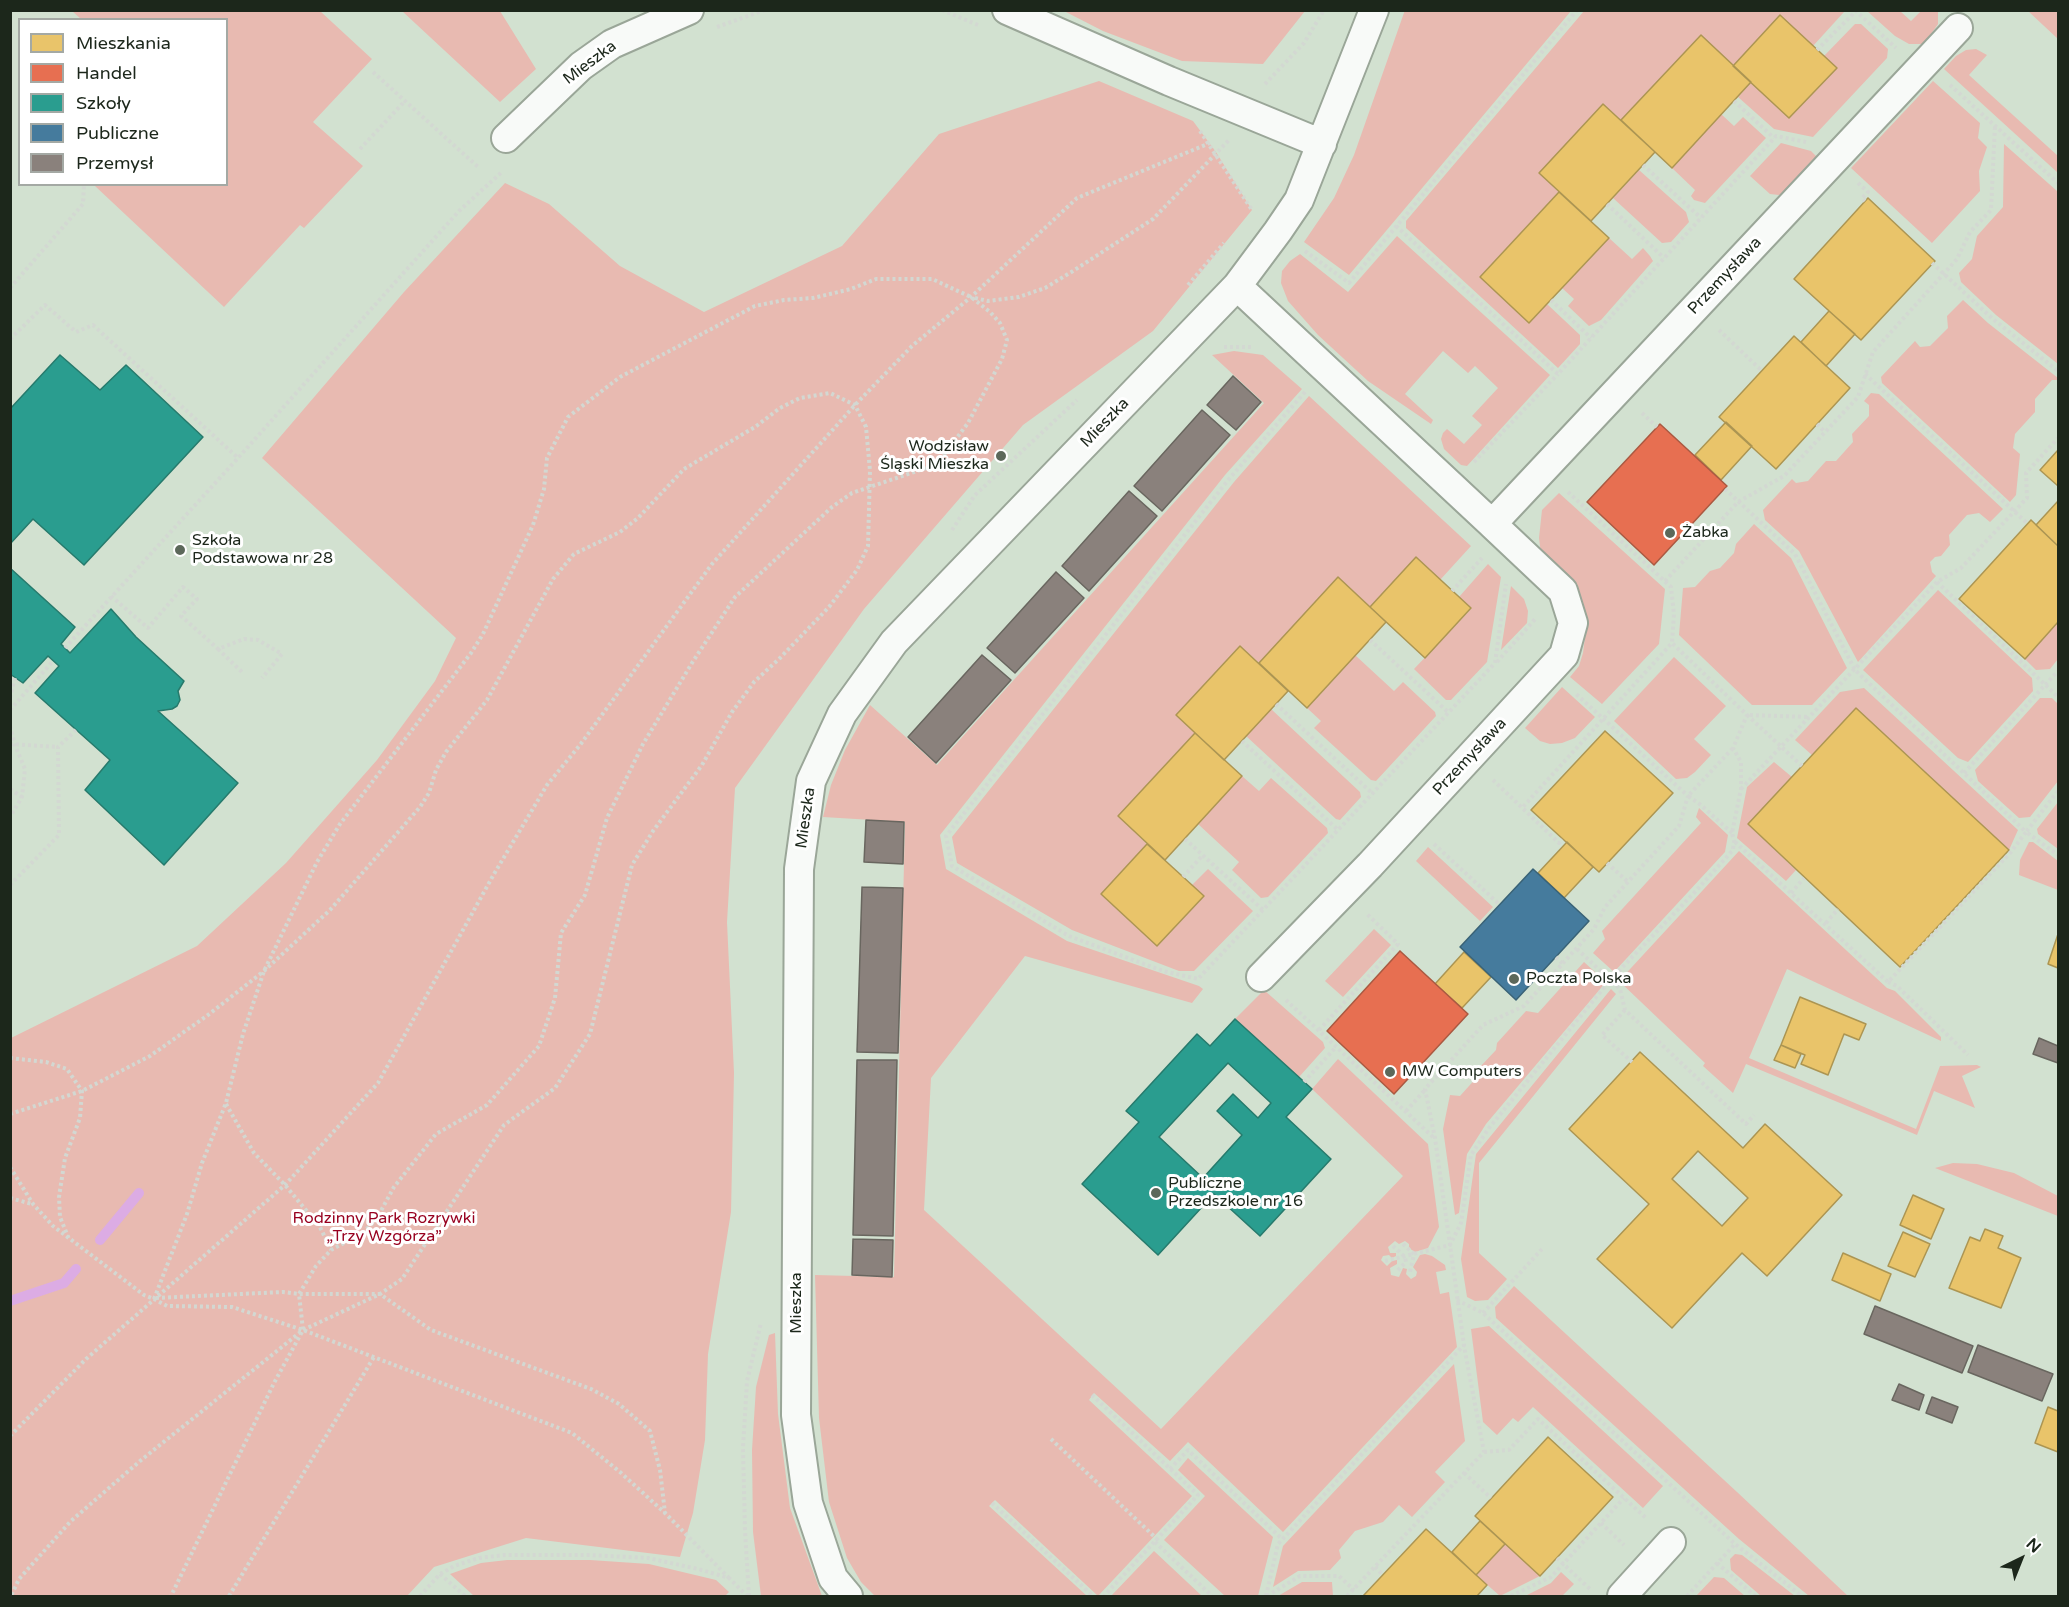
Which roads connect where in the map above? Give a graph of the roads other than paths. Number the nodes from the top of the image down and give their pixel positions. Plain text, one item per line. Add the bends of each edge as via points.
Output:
1 (689, 10) edge
2 (1007, 10) edge
3 (1374, 10) edge
4 (1958, 28) dead end
5 (506, 138) dead end
6 (1322, 144) junction
7 (1237, 286) junction
8 (1492, 524) junction
9 (1262, 977) road end
10 (1671, 1542) road end
11 (848, 1596) edge
12 (1622, 1596) edge

1 - 5 street, Mieszka via 612,44 581,66
2 - 6 street
3 - 6 street, Mieszka
4 - 8 street, Przemysława
6 - 7 street, Mieszka via 1299,200
7 - 8 street, Przemysława
7 - 11 street, Mieszka via 894,642 842,714 811,781 799,869 796,1415 808,1503 833,1578
8 - 9 street, Przemysława via 1563,591 1573,623 1564,655
10 - 12 street

